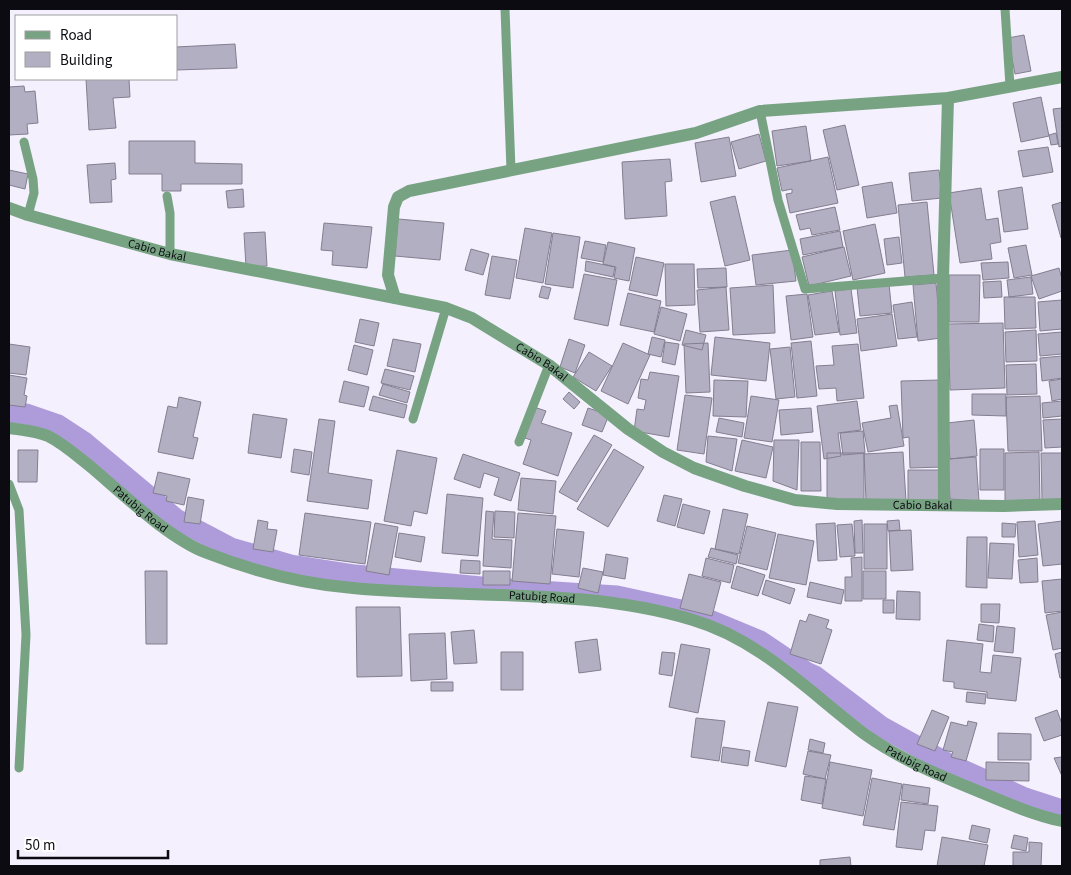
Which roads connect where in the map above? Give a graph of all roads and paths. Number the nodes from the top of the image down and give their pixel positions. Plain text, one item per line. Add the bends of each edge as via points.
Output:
1 (505, 9) edge
2 (1005, 9) edge
3 (1062, 77) edge
4 (1010, 86) junction
5 (948, 98) junction
6 (760, 111) junction
7 (24, 142) dead end
8 (511, 170) junction
9 (167, 196) dead end
10 (9, 208) edge
11 (28, 215) junction
12 (170, 254) junction
13 (943, 278) junction
14 (395, 298) junction
15 (446, 308) junction
16 (549, 365) junction
17 (413, 419) dead end
18 (9, 428) edge
19 (519, 442) dead end
20 (9, 484) edge
21 (1062, 504) edge
22 (944, 505) junction
23 (19, 768) dead end
24 (1062, 820) edge

1 - 8 lane
2 - 4 lane
3 - 4 street
4 - 5 street
5 - 6 street
5 - 13 street
6 - 8 street via 696,133
6 - 13 lane via 778,200 805,289
7 - 11 lane via 34,193
8 - 14 street via 409,191 398,197 394,207 388,275
9 - 12 lane
10 - 11 street, Cabio Bakal
11 - 12 street, Cabio Bakal
12 - 14 street, Cabio Bakal
13 - 22 street
14 - 15 street, Cabio Bakal
15 - 16 street, Cabio Bakal via 472,318
15 - 17 lane
16 - 19 lane
16 - 22 street, Cabio Bakal via 628,429 694,468 794,500 837,504
18 - 24 street, Patubig Road via 48,436 70,449 171,532 203,552 250,568 301,581 353,588 607,601 694,620 730,634 762,653 900,756 1001,801
20 - 23 lane via 19,510 26,635
21 - 22 street, Cabio Bakal

